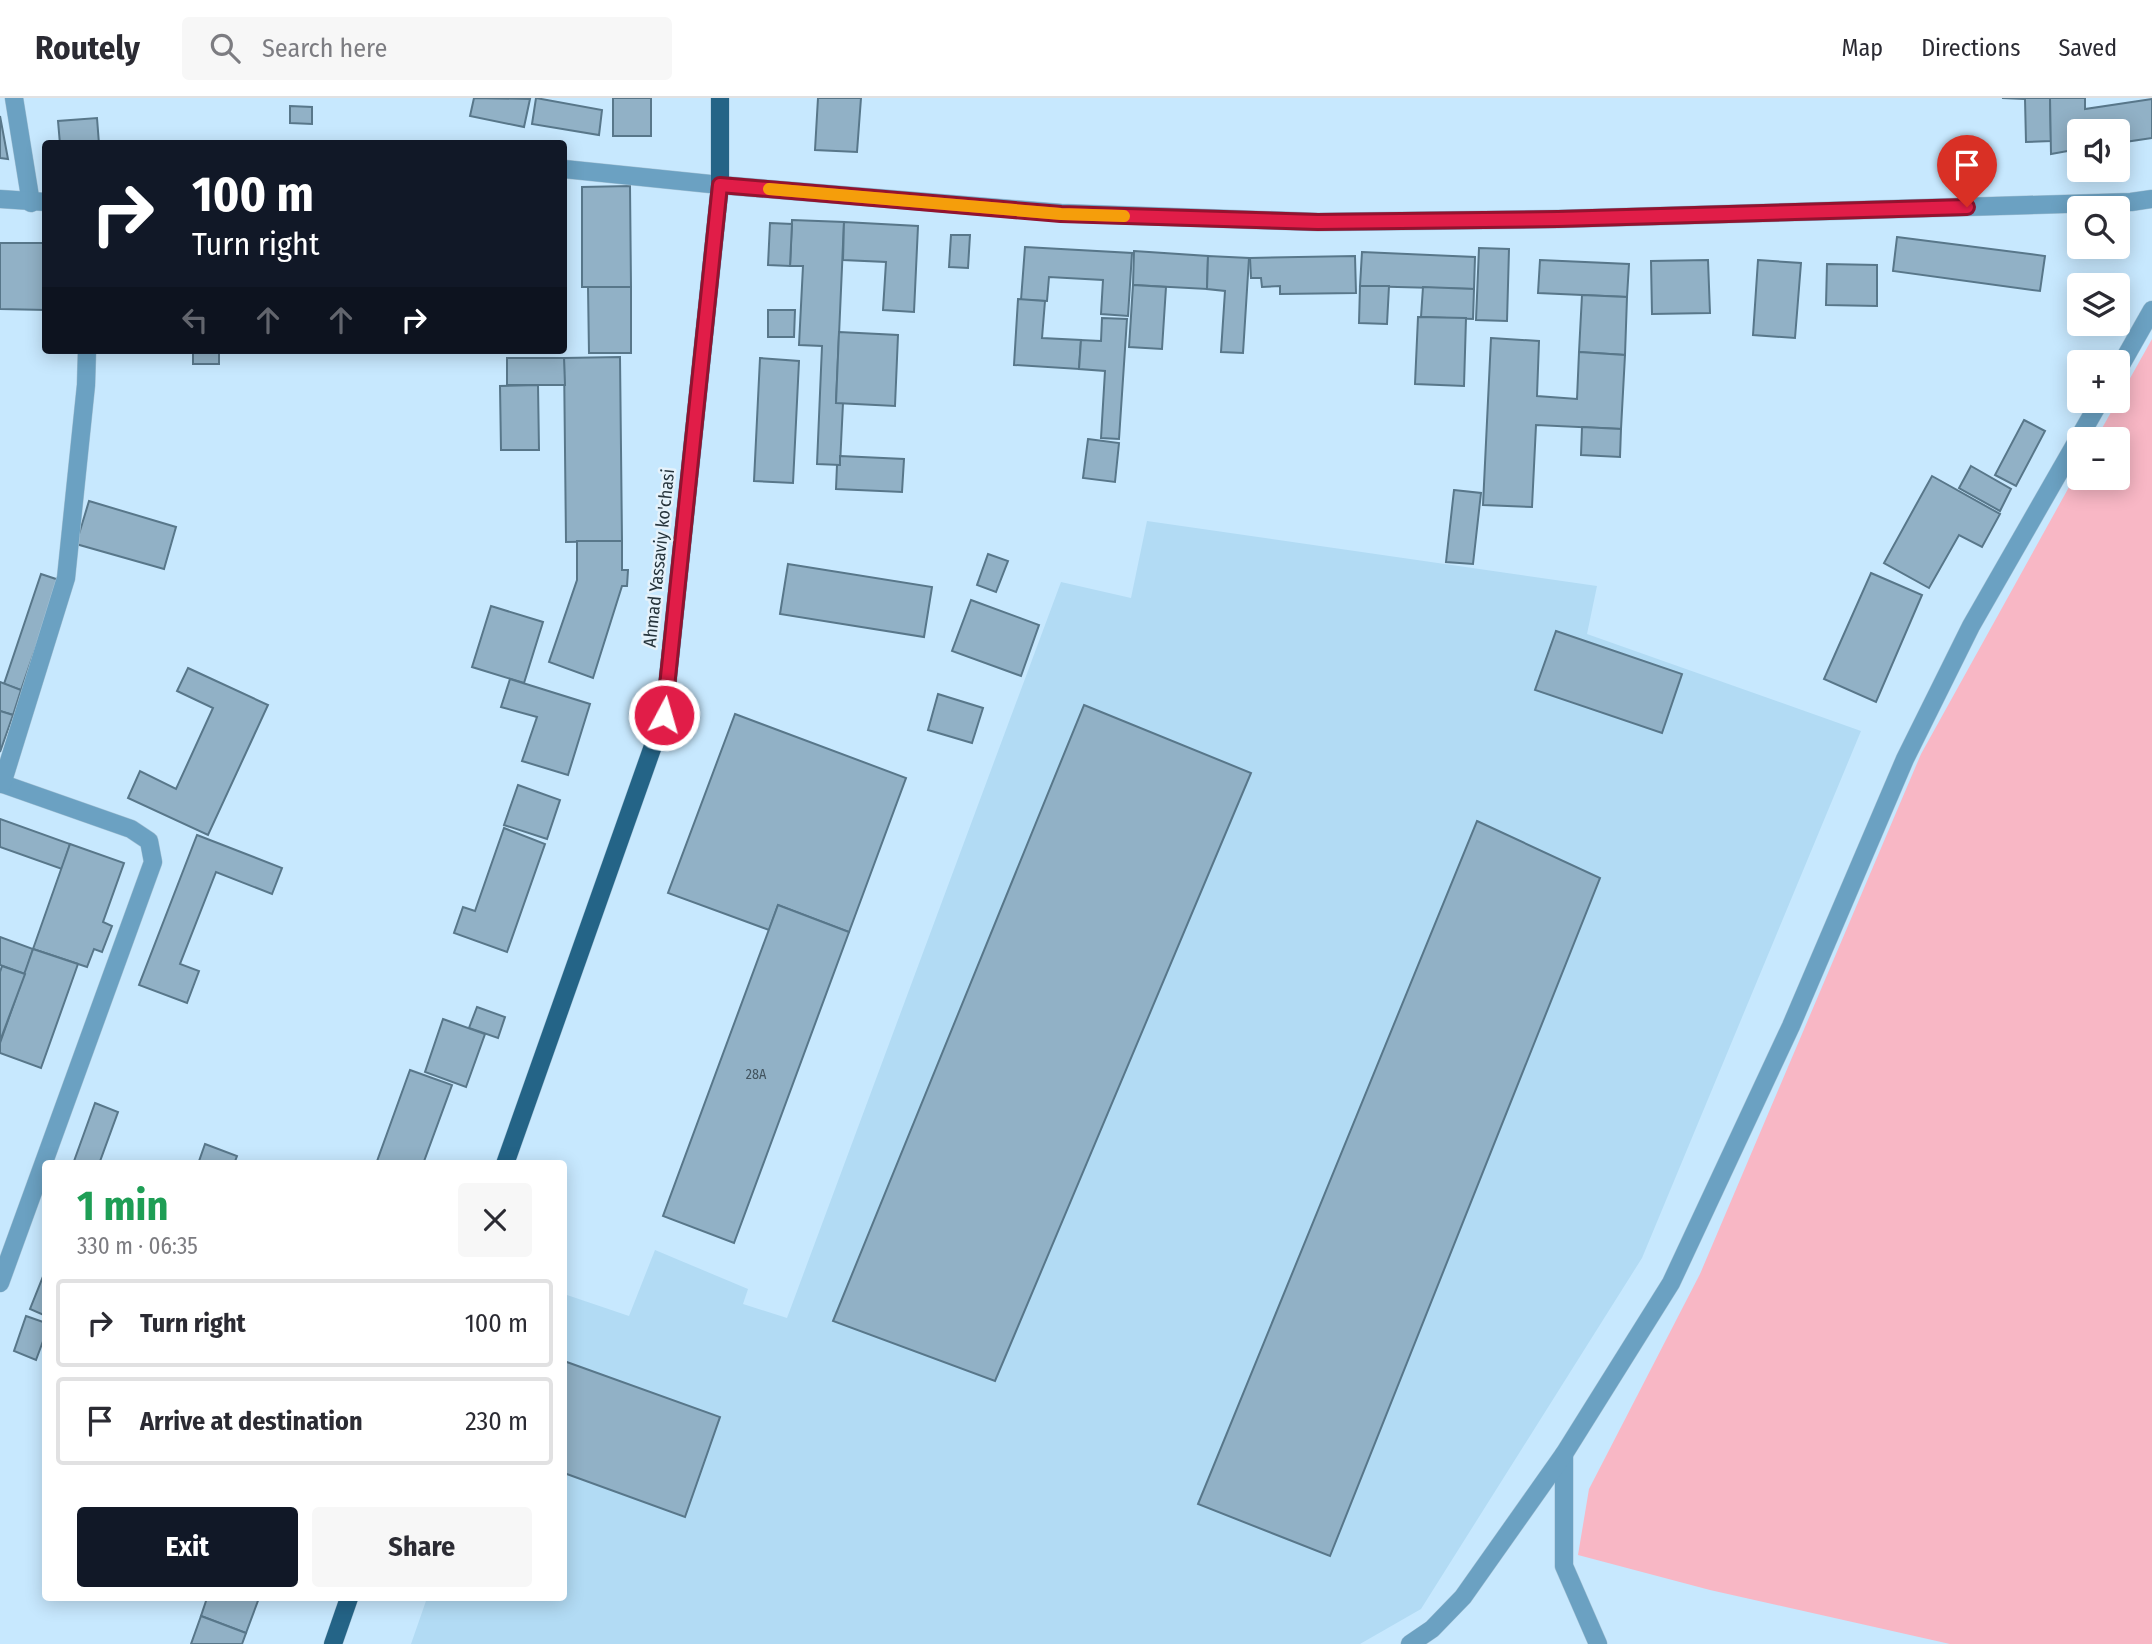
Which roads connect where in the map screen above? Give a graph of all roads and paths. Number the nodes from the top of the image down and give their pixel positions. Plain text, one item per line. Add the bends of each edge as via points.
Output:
1 (14, 98) edge
2 (720, 98) edge
3 (567, 169) edge
4 (720, 185) junction
5 (0, 199) edge
6 (2152, 199) edge
7 (38, 202) edge
8 (2152, 310) edge
9 (2129, 350) edge
10 (87, 354) edge
11 (2093, 413) edge
12 (1, 783) edge
13 (45, 1160) edge
14 (506, 1160) edge
15 (42, 1167) edge
16 (0, 1283) edge
17 (1564, 1454) junction
18 (348, 1601) edge
19 (332, 1644) edge
20 (1410, 1644) edge
21 (1598, 1644) edge

1 - 7 street
2 - 4 main road, Ahmad Yassaviy ko'chasi
3 - 4 street
4 - 6 street via 1061,214 1318,222
4 - 14 main road, Ahmad Yassaviy ko'chasi via 664,715
5 - 7 street
8 - 9 street
10 - 12 street via 66,578
11 - 17 street via 1971,626 1905,759 1791,1026 1671,1283
12 - 13 street via 131,829 149,841 153,862
15 - 16 street
17 - 20 street via 1462,1597 1432,1629
17 - 21 street via 1564,1566
18 - 19 main road

